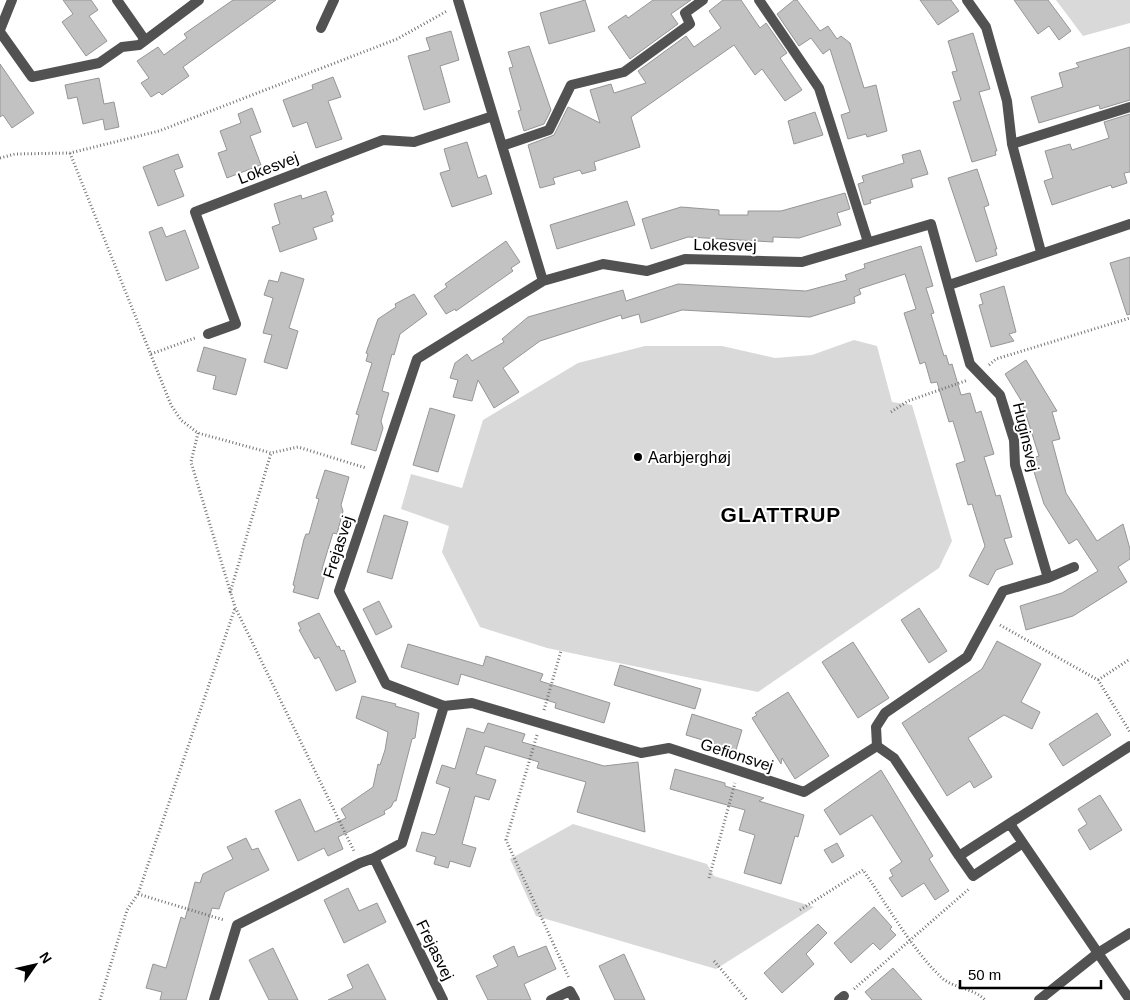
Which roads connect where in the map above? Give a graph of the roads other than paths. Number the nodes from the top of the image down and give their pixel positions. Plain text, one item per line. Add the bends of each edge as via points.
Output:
1 (12, 0) edge
2 (117, 0) edge
3 (199, 0) edge
4 (334, 0) edge
5 (703, 0) edge
6 (758, 0) edge
7 (967, 0) edge
8 (458, 2) edge
9 (321, 28) dead end
10 (0, 31) edge
11 (145, 40) junction
12 (1130, 107) edge
13 (493, 116) junction
14 (1012, 144) junction
15 (502, 146) junction
16 (931, 224) joint
17 (1130, 224) edge
18 (868, 242) junction
19 (1040, 252) junction
20 (544, 281) junction
21 (949, 285) junction
22 (208, 334) road end
23 (1074, 567) dead end
24 (1048, 578) junction
25 (444, 706) junction
26 (877, 746) junction
27 (1130, 746) edge
28 (1010, 824) junction
29 (1024, 844) junction
30 (960, 856) junction
31 (374, 858) junction
32 (1130, 933) edge
33 (1098, 953) junction
34 (572, 995) edge
35 (214, 1000) edge
36 (443, 1000) edge
37 (551, 1000) edge
38 (1039, 1000) edge
39 (1130, 1000) edge

1 - 10 street
2 - 11 street
3 - 11 street
4 - 9 street
5 - 15 street via 686,13 690,24 624,72 571,85 549,130
6 - 18 street via 818,88
7 - 14 street via 986,27 1007,101
8 - 13 street
10 - 11 street via 32,77 99,63 122,47 139,45
12 - 14 street
13 - 15 street
13 - 22 street, Lokesvej via 414,142 382,140 195,212 236,324
14 - 19 street
15 - 20 street
16 - 18 street, Lokesvej
16 - 21 street, Huginsvej
17 - 19 street
18 - 20 street, Lokesvej via 802,262 685,259 648,271 603,264
19 - 21 street
20 - 25 street, Frejasvej via 417,359 339,591 386,684
21 - 24 street, Huginsvej via 970,364 1000,395 1014,440 1015,465
23 - 24 street
24 - 26 street via 1003,591 968,657 885,713 876,727
25 - 26 street, Gefionsvej via 472,703 641,753 669,748 804,792
25 - 31 street via 402,843
26 - 30 street via 894,758
27 - 28 street
28 - 29 street
28 - 30 street
29 - 30 street via 973,876
29 - 33 street
31 - 35 street via 237,925
31 - 36 street, Frejasvej
32 - 33 street
33 - 38 street
33 - 39 street
34 - 37 street

